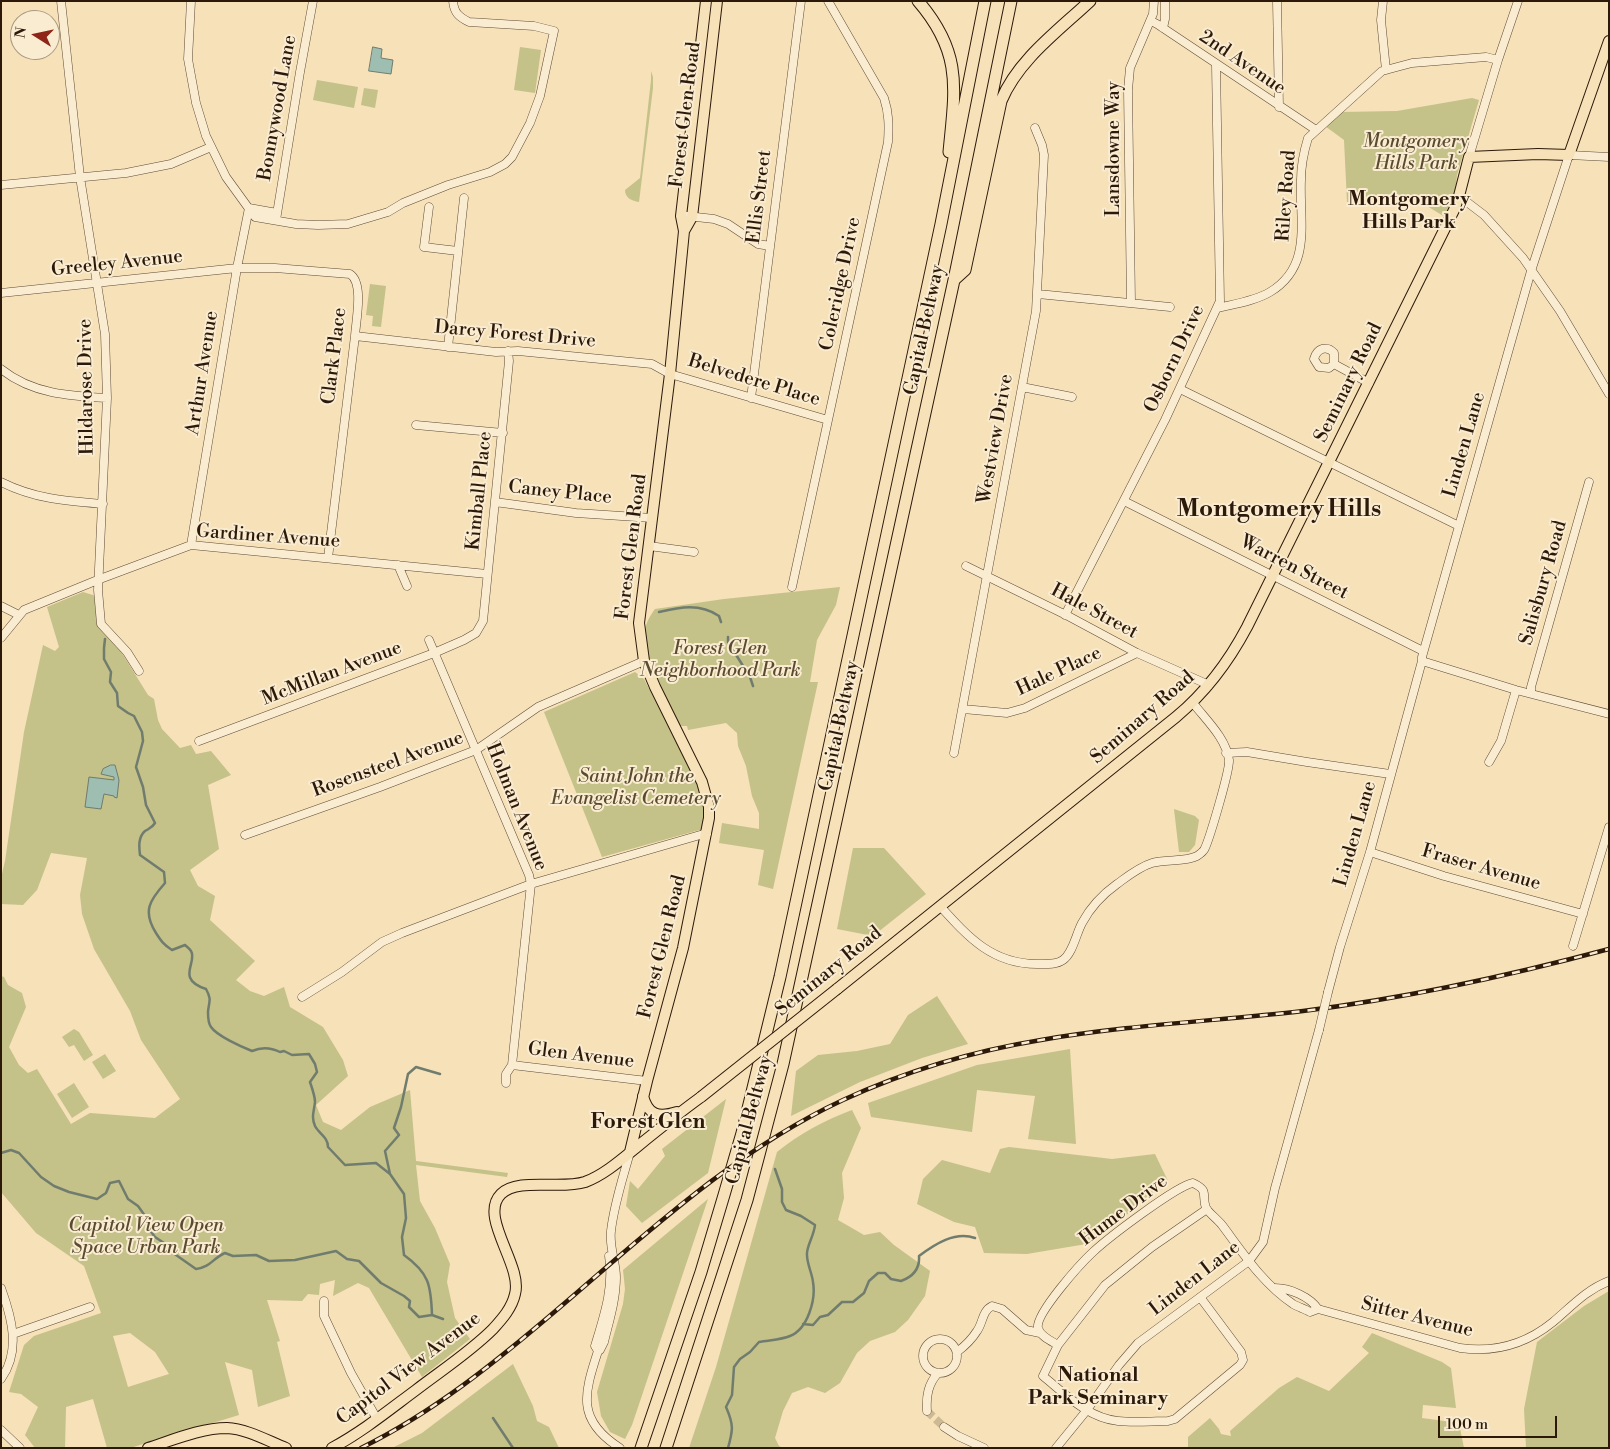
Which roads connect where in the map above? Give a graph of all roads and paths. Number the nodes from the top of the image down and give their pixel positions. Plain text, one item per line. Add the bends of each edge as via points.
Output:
1 (61, 1) edge
2 (191, 1) edge
3 (313, 1) edge
4 (453, 1) edge
5 (706, 1) edge
6 (717, 1) edge
7 (801, 1) edge
8 (828, 1) edge
9 (918, 1) edge
10 (985, 1) edge
11 (1011, 1) edge
12 (1090, 1) edge
13 (1154, 1) edge
14 (1165, 1) edge
15 (1277, 1) edge
16 (1383, 1) edge
17 (1518, 1) edge
18 (1151, 21) junction
19 (1163, 28) junction
20 (1609, 41) edge
21 (1498, 60) junction
22 (1216, 65) junction
23 (1386, 70) junction
24 (1279, 107) junction
25 (1035, 128) dead end
26 (1316, 130) junction
27 (211, 147) junction
28 (1569, 154) junction
29 (1469, 157) junction
30 (1609, 157) edge
31 (80, 177) junction
32 (1, 185) edge
33 (1459, 196) junction
34 (464, 198) dead end
35 (429, 207) dead end
36 (249, 208) junction
37 (277, 216) junction
38 (681, 216) junction
39 (692, 217) junction
40 (941, 224) junction
41 (684, 231) junction
42 (770, 246) junction
43 (458, 251) junction
44 (237, 268) junction
45 (1531, 271) junction
46 (954, 280) junction
47 (97, 283) junction
48 (1, 293) edge
49 (1038, 294) junction
50 (1130, 302) junction
51 (1170, 307) dead end
52 (1218, 308) junction
53 (355, 336) junction
54 (448, 346) junction
55 (508, 351) junction
56 (1334, 364) dead end
57 (1, 369) edge
58 (670, 374) junction
59 (1369, 383) junction
60 (1022, 387) junction
61 (1180, 389) junction
62 (1609, 394) edge
63 (1072, 397) dead end
64 (107, 398) junction
65 (751, 398) junction
66 (828, 420) junction
67 (416, 424) dead end
68 (503, 433) junction
69 (1330, 462) junction
70 (1, 482) edge
71 (1590, 482) dead end
72 (1124, 501) junction
73 (495, 502) junction
74 (102, 504) junction
75 (652, 518) junction
76 (1459, 526) junction
77 (191, 545) junction
78 (648, 546) junction
79 (694, 552) dead end
80 (328, 558) junction
81 (398, 565) junction
82 (966, 566) dead end
83 (487, 574) junction
84 (1273, 575) junction
85 (988, 577) junction
86 (100, 579) junction
87 (406, 586) dead end
88 (792, 586) dead end
89 (1, 606) edge
90 (19, 615) junction
91 (1065, 615) junction
92 (476, 633) joint
93 (1, 638) edge
94 (429, 640) dead end
95 (1423, 651) junction
96 (434, 653) junction
97 (1137, 653) junction
98 (644, 661) junction
99 (1422, 661) junction
100 (140, 671) dead end
101 (1209, 685) junction
102 (1516, 690) junction
103 (1531, 693) junction
104 (1193, 703) junction
105 (963, 709) junction
106 (1609, 714) edge
107 (199, 742) dead end
108 (476, 750) junction
109 (1226, 753) junction
110 (954, 754) dead end
111 (1489, 762) dead end
112 (1390, 774) junction
113 (1609, 827) edge
114 (707, 832) junction
115 (244, 835) dead end
116 (1370, 852) junction
117 (531, 884) junction
118 (940, 906) junction
119 (1583, 914) junction
120 (1573, 946) dead end
121 (302, 997) dead end
122 (512, 1064) junction
123 (647, 1081) junction
124 (506, 1083) dead end
125 (643, 1096) junction
126 (682, 1111) junction
127 (630, 1152) junction
128 (1207, 1209) junction
129 (1249, 1261) junction
130 (1609, 1281) edge
131 (1, 1288) edge
132 (1200, 1297) junction
133 (324, 1301) dead end
134 (90, 1307) dead end
135 (1040, 1333) junction
136 (13, 1334) junction
137 (1058, 1345) junction
138 (957, 1352) junction
139 (938, 1373) junction
140 (1, 1379) edge
141 (1087, 1410) junction
142 (927, 1411) dead end
143 (377, 1419) junction
144 (944, 1427) tunnel mouth
145 (1, 1430) edge
146 (20, 1448) edge
147 (148, 1448) edge
148 (286, 1448) edge
149 (332, 1448) edge
150 (620, 1448) edge
151 (641, 1448) edge
152 (666, 1448) edge
153 (984, 1448) edge
154 (1056, 1448) edge

1 - 31 street, Hildarose Drive
2 - 27 street via 188,60 196,103
3 - 37 street, Bonnywood Lane
4 - 37 street via 454,10 460,18 470,22 534,26 554,31 540,96 512,158 490,172 348,224 318,225
5 - 38 main road, Forest Glen Road
6 - 39 main road, Forest Glen Road
7 - 42 street, Ellis Street
8 - 66 street, Coleridge Drive via 884,98 889,126
9 - 40 highway via 930,15 947,46 955,78
10 - 40 highway, Capital Beltway
11 - 46 highway, Capital Beltway
12 - 46 highway via 1024,64 1006,88 1000,101 965,270
13 - 18 street, Lansdowne Way
14 - 19 street
15 - 24 street
16 - 23 street via 1381,20
17 - 21 street
18 - 19 street, 2nd Avenue
18 - 50 street, Lansdowne Way via 1130,68 1128,90
19 - 22 street, 2nd Avenue
20 - 28 main road
21 - 23 street via 1465,58 1412,63
21 - 29 street
22 - 24 street, 2nd Avenue
22 - 52 street, Osborn Drive
23 - 26 street, Riley Road
24 - 26 street, 2nd Avenue
25 - 49 street, Westview Drive via 1044,155
26 - 52 street, Riley Road via 1308,138 1304,152 1302,238 1296,263 1287,278 1269,292
27 - 31 street via 171,164 126,174
27 - 36 street via 226,177
28 - 29 main road
28 - 30 street
28 - 45 street, Linden Lane
29 - 33 main road, Seminary Road
31 - 32 street
31 - 47 street, Hildarose Drive
33 - 45 street via 1484,215
33 - 59 main road, Seminary Road
34 - 43 street
35 - 43 street via 424,248
36 - 37 street
36 - 44 street, Arthur Avenue
38 - 39 street
38 - 41 main road, Forest Glen Road
39 - 41 main road, Forest Glen Road
39 - 42 street via 728,224 758,244
40 - 151 highway, Capital Beltway via 760,1062 701,1272
41 - 58 main road, Forest Glen Road
42 - 65 street, Ellis Street
43 - 54 street
44 - 47 street, Greeley Avenue
44 - 53 street, Clark Place via 350,274 357,283
44 - 77 street, Arthur Avenue
45 - 62 street via 1560,311
45 - 76 street, Linden Lane
46 - 152 highway, Capital Beltway via 765,1137
47 - 48 street, Greeley Avenue
47 - 64 street, Hildarose Drive via 105,334
49 - 50 street
49 - 60 street, Westview Drive
50 - 51 street
52 - 61 street, Osborn Drive
53 - 54 street, Darcy Forest Drive
53 - 80 street, Clark Place
54 - 55 street, Darcy Forest Drive
55 - 58 street, Darcy Forest Drive via 652,364
55 - 68 street, Kimball Place
56 - 59 street
57 - 64 street via 30,386 54,393
58 - 65 street, Belvedere Place
58 - 75 main road, Forest Glen Road
59 - 69 main road, Seminary Road
60 - 63 street
60 - 85 street, Westview Drive
61 - 69 street
61 - 72 street, Osborn Drive
64 - 74 street, Hildarose Drive
65 - 66 street, Belvedere Place
66 - 88 street, Coleridge Drive
67 - 68 street
68 - 73 street, Kimball Place
69 - 76 street
69 - 84 main road, Seminary Road
70 - 74 street via 28,494 60,501
71 - 103 street, Salisbury Road
72 - 84 street, Warren Street
72 - 91 street, Osborn Drive
73 - 75 street, Caney Place via 576,513
73 - 83 street, Kimball Place
74 - 86 street, Hildarose Drive
75 - 78 main road, Forest Glen Road
76 - 95 street, Linden Lane
77 - 80 street, Gardiner Avenue
77 - 86 street, Gardiner Avenue
78 - 79 street
78 - 98 main road, Forest Glen Road via 639,623
80 - 81 street, Gardiner Avenue
81 - 83 street, Gardiner Avenue
81 - 87 street
82 - 85 street, Hale Street
83 - 92 street, Kimball Place via 483,621
84 - 95 street, Warren Street
84 - 101 main road, Seminary Road via 1238,645
85 - 91 street, Hale Street
85 - 105 street, Westview Drive
86 - 90 street, Gardiner Avenue
86 - 100 street, Hildarose Drive via 102,624
89 - 90 street
90 - 93 street
91 - 97 street, Hale Street
92 - 96 street, McMillan Avenue
94 - 96 street, Holman Avenue
95 - 99 street, Linden Lane
96 - 107 street, McMillan Avenue
96 - 108 street, Holman Avenue
97 - 101 street, Hale Street
97 - 105 street, Hale Place via 1025,708 1008,713
98 - 108 street, Rosensteel Avenue via 538,708
98 - 114 main road, Forest Glen Road via 702,782 709,807
99 - 102 street
99 - 112 street, Linden Lane
101 - 104 main road, Seminary Road
102 - 103 street
102 - 111 street via 1501,741
103 - 106 street
104 - 109 street via 1217,733
104 - 118 main road, Seminary Road
105 - 110 street, Westview Drive
108 - 115 street, Rosensteel Avenue
108 - 117 street, Holman Avenue
109 - 112 street via 1247,752
109 - 118 street via 1228,768 1204,851 1196,856 1153,862 1106,892 1082,923 1063,960 1027,964 994,954 970,939
112 - 116 street, Linden Lane
113 - 119 street
114 - 117 street
114 - 123 main road, Forest Glen Road via 683,948
116 - 119 street, Fraser Avenue
116 - 129 street, Linden Lane, bridge via 1340,947 1263,1242
117 - 121 street via 382,942
117 - 122 street, Holman Avenue
118 - 126 main road, Seminary Road, bridge
119 - 120 street
122 - 123 street, Glen Avenue
122 - 124 street, Holman Avenue via 506,1074
123 - 125 main road, Forest Glen Road
125 - 126 main road via 649,1111 656,1114 663,1116
125 - 127 main road, Forest Glen Road
126 - 127 main road, Seminary Road
127 - 143 main road, Capitol View Avenue via 583,1182 564,1186 514,1187 500,1194 494,1212 495,1222 516,1277 516,1294 511,1306 493,1329
127 - 150 street, Forest Glen Road via 611,1211 608,1234 616,1267 615,1294 604,1342 598,1351 585,1396 598,1430
128 - 129 street, Hume Drive
128 - 135 street, Hume Drive via 1205,1192 1200,1187 1187,1184 1120,1230 1092,1253 1060,1290 1038,1319
128 - 137 street via 1105,1285
129 - 130 street, Sitter Avenue via 1280,1295 1310,1312 1318,1309 1455,1347 1482,1350 1507,1346 1531,1337 1593,1288
129 - 132 street, Linden Lane
131 - 136 street
132 - 141 street, Linden Lane via 1138,1343
132 - 141 street via 1241,1352 1243,1360 1240,1365 1172,1420 1119,1422
133 - 143 street via 327,1323
134 - 136 street
135 - 137 street
135 - 138 street via 1026,1330 1002,1309 992,1306 987,1309 978,1330
136 - 140 street via 12,1356
137 - 141 street via 1043,1376
138 - 139 street via 952,1369
138 - 139 street via 944,1339 928,1344 924,1360 927,1367
139 - 142 street via 931,1381 926,1398
141 - 154 street, Linden Lane
143 - 149 main road, Capitol View Avenue
144 - 153 street
145 - 146 street
147 - 148 main road via 228,1428

